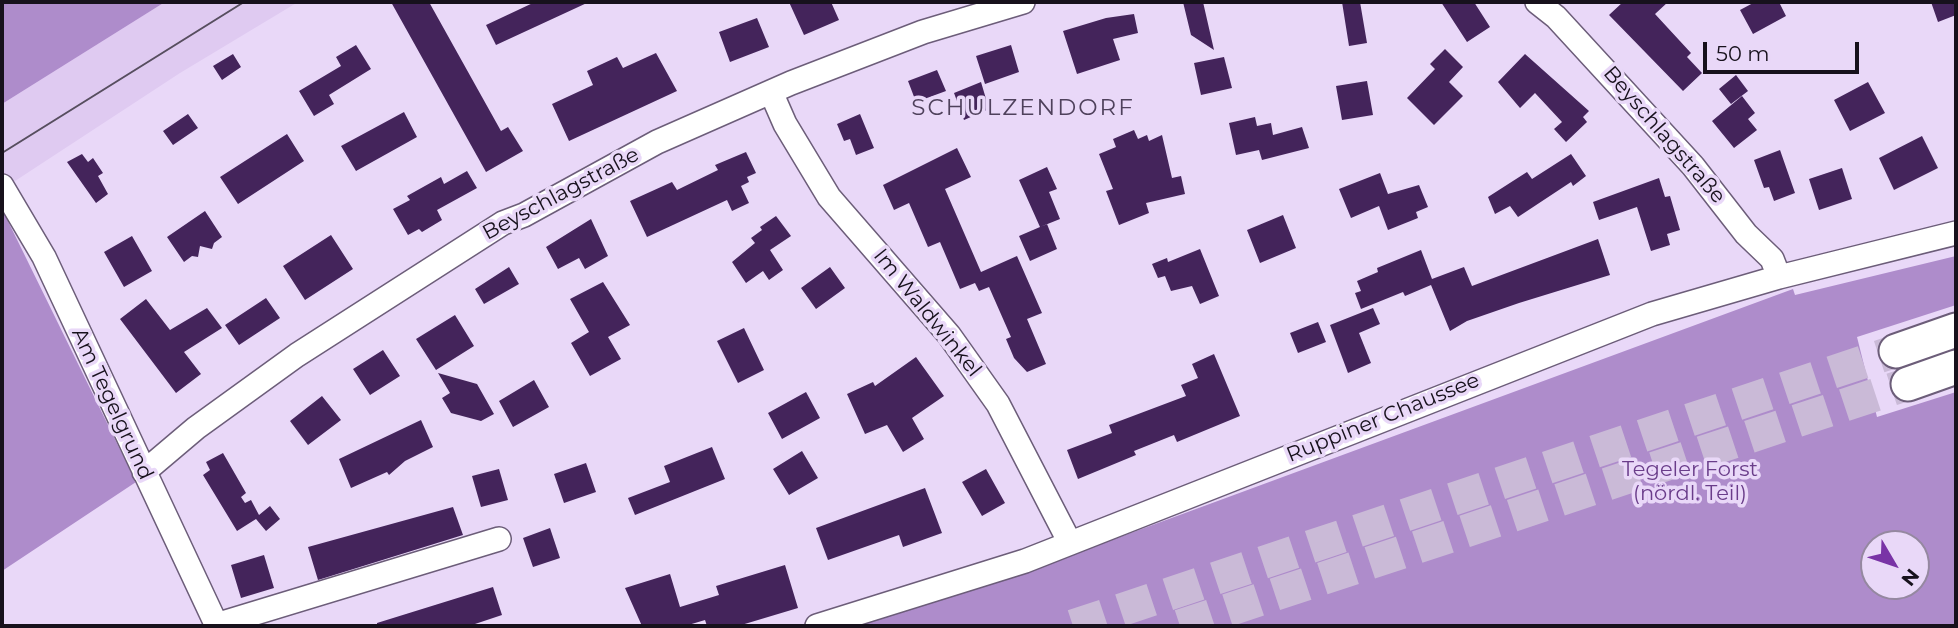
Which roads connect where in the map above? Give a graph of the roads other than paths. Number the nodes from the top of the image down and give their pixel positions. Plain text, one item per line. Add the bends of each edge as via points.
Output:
1 (1023, 2) edge
2 (1537, 2) edge
3 (771, 92) junction
4 (2, 186) edge
5 (1956, 233) edge
6 (1779, 277) junction
7 (1956, 330) edge
8 (1896, 351) tunnel mouth
9 (1956, 367) edge
10 (1908, 384) tunnel mouth
11 (144, 472) junction
12 (499, 539) dead end
13 (1070, 543) junction
14 (217, 626) edge
15 (817, 626) edge

1 - 3 street, Beyschlagstraße via 923,32
2 - 6 street, Beyschlagstraße via 1693,166 1746,234 1772,259
3 - 11 street, Beyschlagstraße via 657,142 503,223 297,355
3 - 13 street, Im Waldwinkel via 828,197 949,335 998,404
4 - 11 street, Am Tegelgrund via 44,257
5 - 6 street, Ruppiner Chaussee
6 - 13 street, Ruppiner Chaussee via 1613,328
7 - 8 highway
9 - 10 highway
11 - 14 street, Am Tegelgrund
12 - 14 street, Am Tegelgrund
13 - 15 street, Ruppiner Chaussee

